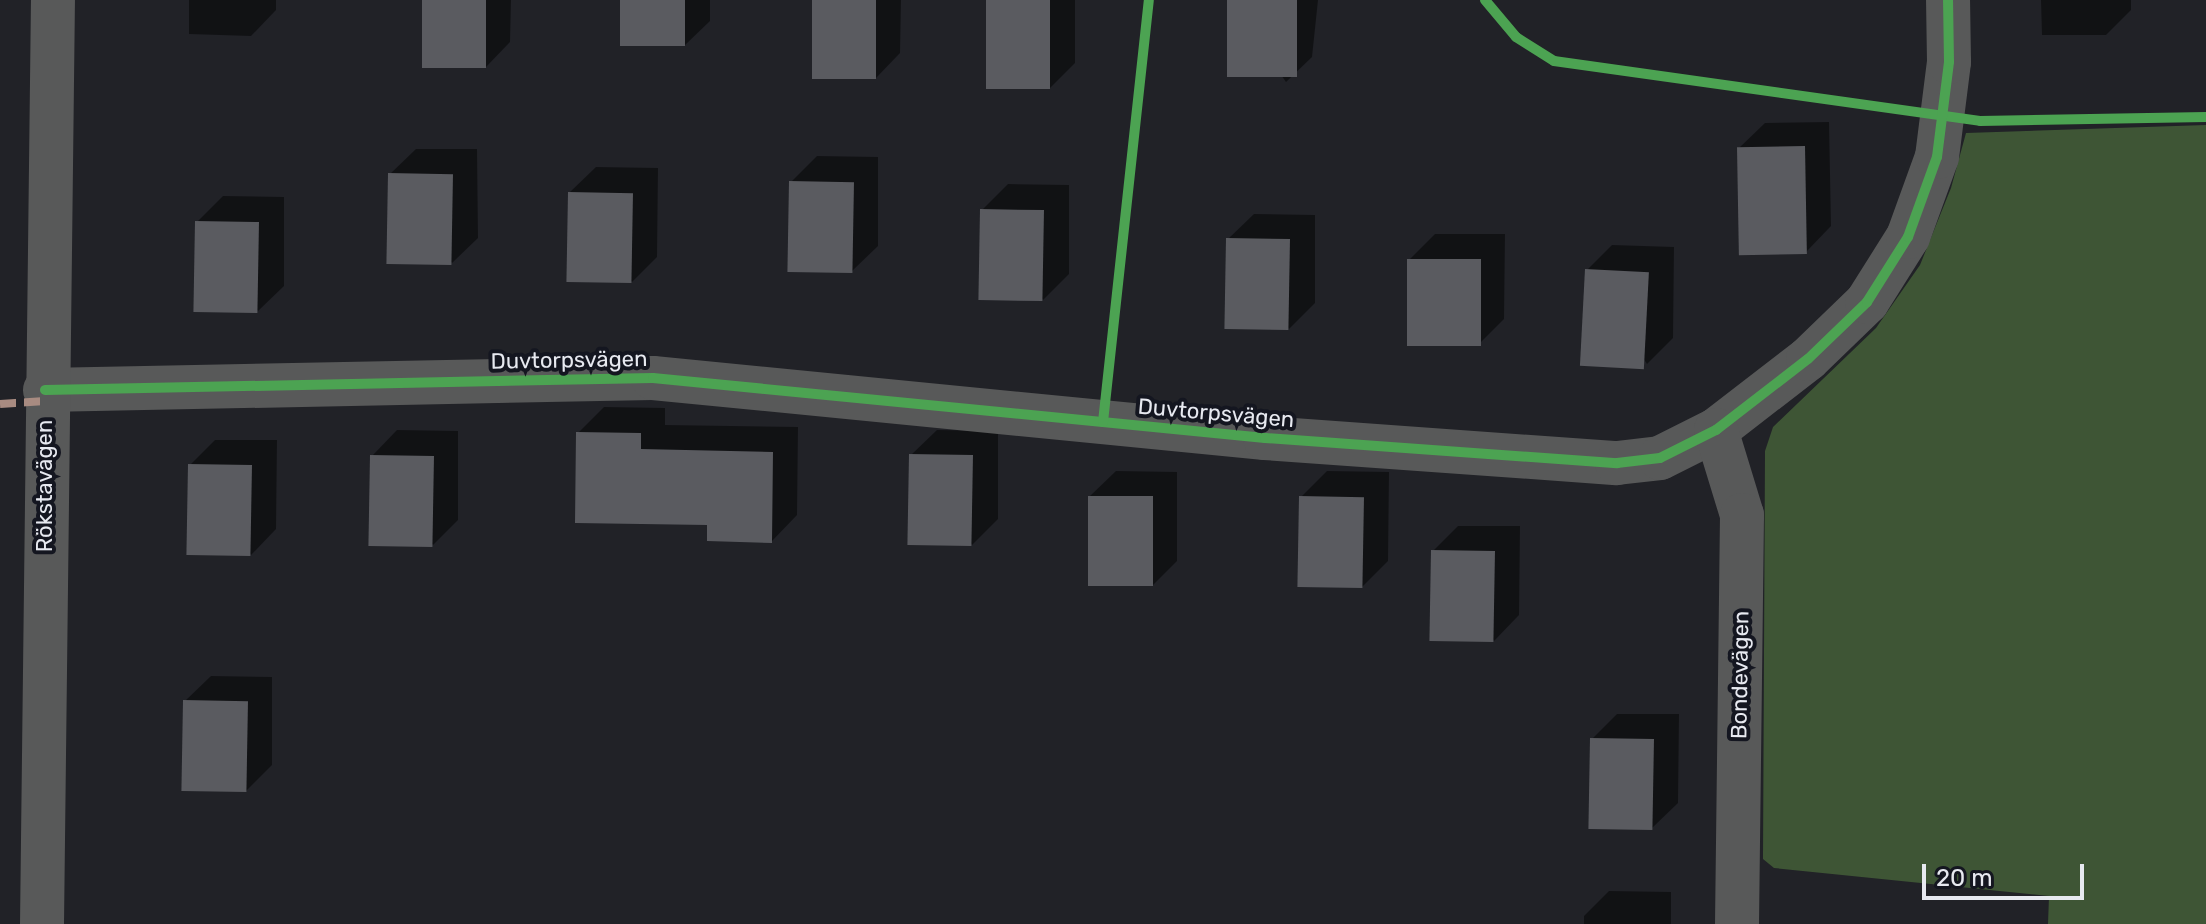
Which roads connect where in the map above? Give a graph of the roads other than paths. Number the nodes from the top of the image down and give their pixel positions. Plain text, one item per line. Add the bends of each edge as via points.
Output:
1 (53, 0) edge
2 (1948, 0) edge
3 (45, 390) junction
4 (1716, 430) junction
5 (42, 924) edge
6 (1737, 924) edge

1 - 3 street, Rökstavägen
2 - 4 street, Duvtorpsvägen via 1949,62 1937,157 1908,237 1867,302 1808,359
3 - 4 street, Duvtorpsvägen via 653,378 1265,438 1617,463 1660,458
3 - 5 street, Rökstavägen
4 - 6 street, Bondevägen via 1742,515

